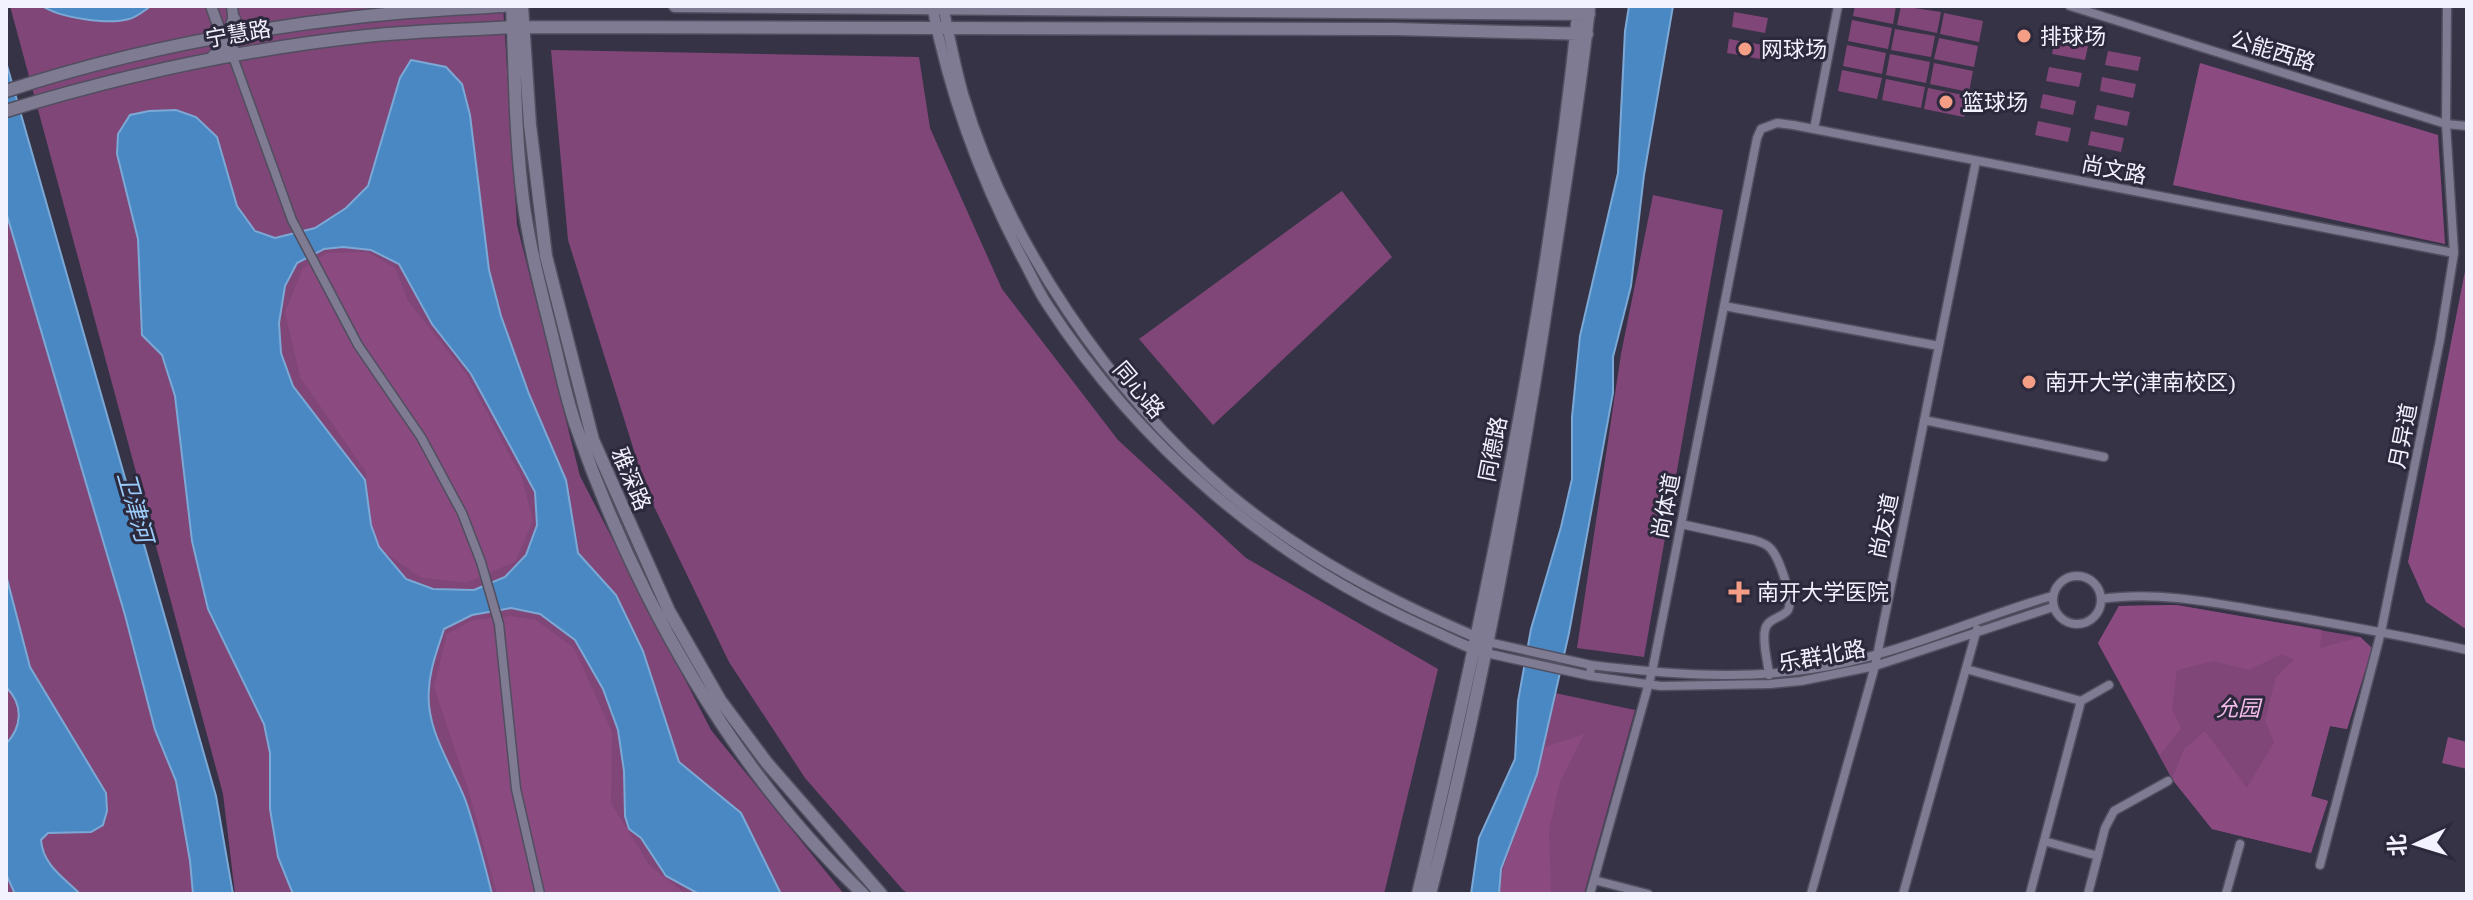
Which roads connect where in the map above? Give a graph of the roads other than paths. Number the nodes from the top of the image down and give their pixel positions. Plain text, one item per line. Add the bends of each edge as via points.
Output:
1 (503, 6) edge
2 (512, 6) edge
3 (522, 6) edge
4 (675, 6) edge
5 (1838, 6) edge
6 (2070, 6) edge
7 (2447, 6) edge
8 (937, 7) edge
9 (211, 8) edge
10 (1584, 10) edge
11 (233, 13) edge
12 (518, 27) junction
13 (942, 27) junction
14 (1582, 33) junction
15 (229, 42) junction
16 (197, 43) junction
17 (6, 91) edge
18 (6, 111) edge
19 (2446, 124) junction
20 (1768, 125) joint
21 (2467, 126) edge
22 (1814, 129) junction
23 (1976, 161) junction
24 (2454, 253) junction
25 (1724, 306) junction
26 (1939, 346) junction
27 (1924, 420) junction
28 (2104, 457) dead end
29 (1681, 524) junction
30 (2052, 596) junction
31 (2101, 599) junction
32 (2053, 607) junction
33 (1979, 619) junction
34 (1976, 631) junction
35 (2381, 632) junction
36 (1481, 646) junction
37 (2467, 650) edge
38 (1877, 654) junction
39 (1591, 665) junction
40 (1875, 666) junction
41 (1966, 669) junction
42 (1652, 672) junction
43 (1769, 672) junction
44 (1590, 676) junction
45 (1770, 684) junction
46 (1649, 685) junction
47 (2109, 685) dead end
48 (2081, 701) junction
49 (2168, 781) dead end
50 (2044, 841) junction
51 (2240, 844) dead end
52 (2098, 856) junction
53 (2320, 865) dead end
54 (1594, 880) junction
55 (540, 894) edge
56 (863, 894) edge
57 (881, 894) edge
58 (1418, 894) edge
59 (1430, 894) edge
60 (1590, 894) edge
61 (1648, 894) edge
62 (1811, 894) edge
63 (1903, 894) edge
64 (2030, 894) edge
65 (2088, 894) edge
66 (2226, 894) edge

1 - 15 main road, 宁慧路 via 286,25
2 - 12 main road, 雅深路
3 - 12 main road, 雅深路
4 - 8 main road
5 - 22 street
6 - 19 street, 公能西路
7 - 19 street, 月异道
8 - 10 main road
8 - 13 street, 同心路
9 - 15 street
9 - 16 street via 211,29
10 - 14 main road, 同德路
11 - 15 main road
12 - 13 main road, 宁慧路
12 - 15 main road, 宁慧路
12 - 56 main road, 雅深路 via 522,185 536,271 576,426 612,521 656,612 724,727 785,810
12 - 57 main road, 雅深路 via 546,256 593,440 669,611 720,700 767,763
13 - 14 main road, 宁慧路
13 - 36 street, 同心路 via 960,115 993,202 1046,303 1128,411 1224,503 1295,556 1388,611
14 - 36 main road, 同德路
15 - 16 main road, 宁慧路
15 - 18 main road, 宁慧路 via 210,59
15 - 55 street via 292,220 358,345 421,437 462,513 481,562 499,624 516,789
16 - 17 main road, 宁慧路
19 - 21 street, 公能西路
19 - 24 street, 月异道
20 - 22 street, 尚文路
20 - 25 street, 尚体道 via 1757,138
22 - 23 street, 尚文路
23 - 24 street, 尚文路
23 - 26 street, 尚友道
24 - 35 street, 月异道
25 - 26 street
25 - 29 street, 尚体道
26 - 27 street, 尚友道
27 - 28 street
27 - 38 street, 尚友道
29 - 42 street, 尚体道
29 - 43 street via 1764,543 1773,552 1790,606 1764,630
30 - 31 street via 2065,578 2080,575 2096,586
30 - 32 street
30 - 33 street, 乐群北路
31 - 32 street via 2098,612 2081,624 2061,619
31 - 35 street via 2186,598
32 - 34 street, 乐群北路
33 - 34 street
33 - 38 street, 乐群北路
34 - 40 street, 乐群北路
34 - 41 street
35 - 37 street
35 - 53 street, 月异道
36 - 39 street, 乐群北路 via 1522,649
36 - 44 street, 乐群北路 via 1520,661
36 - 58 main road, 同德路
36 - 59 main road, 同德路
38 - 40 street, 尚友道
38 - 43 street, 乐群北路 via 1812,669
39 - 42 street, 乐群北路
39 - 44 street
40 - 45 street, 乐群北路
40 - 62 street, 尚友道
41 - 48 street
41 - 63 street
42 - 43 street, 乐群北路
42 - 46 street, 尚体道
43 - 45 street
44 - 46 street, 乐群北路
45 - 46 street, 乐群北路
46 - 54 street, 尚体道
47 - 48 street
48 - 50 street
49 - 52 street via 2114,811
50 - 52 street
50 - 64 street
51 - 66 street
52 - 65 street
54 - 60 street, 尚体道
54 - 61 street

